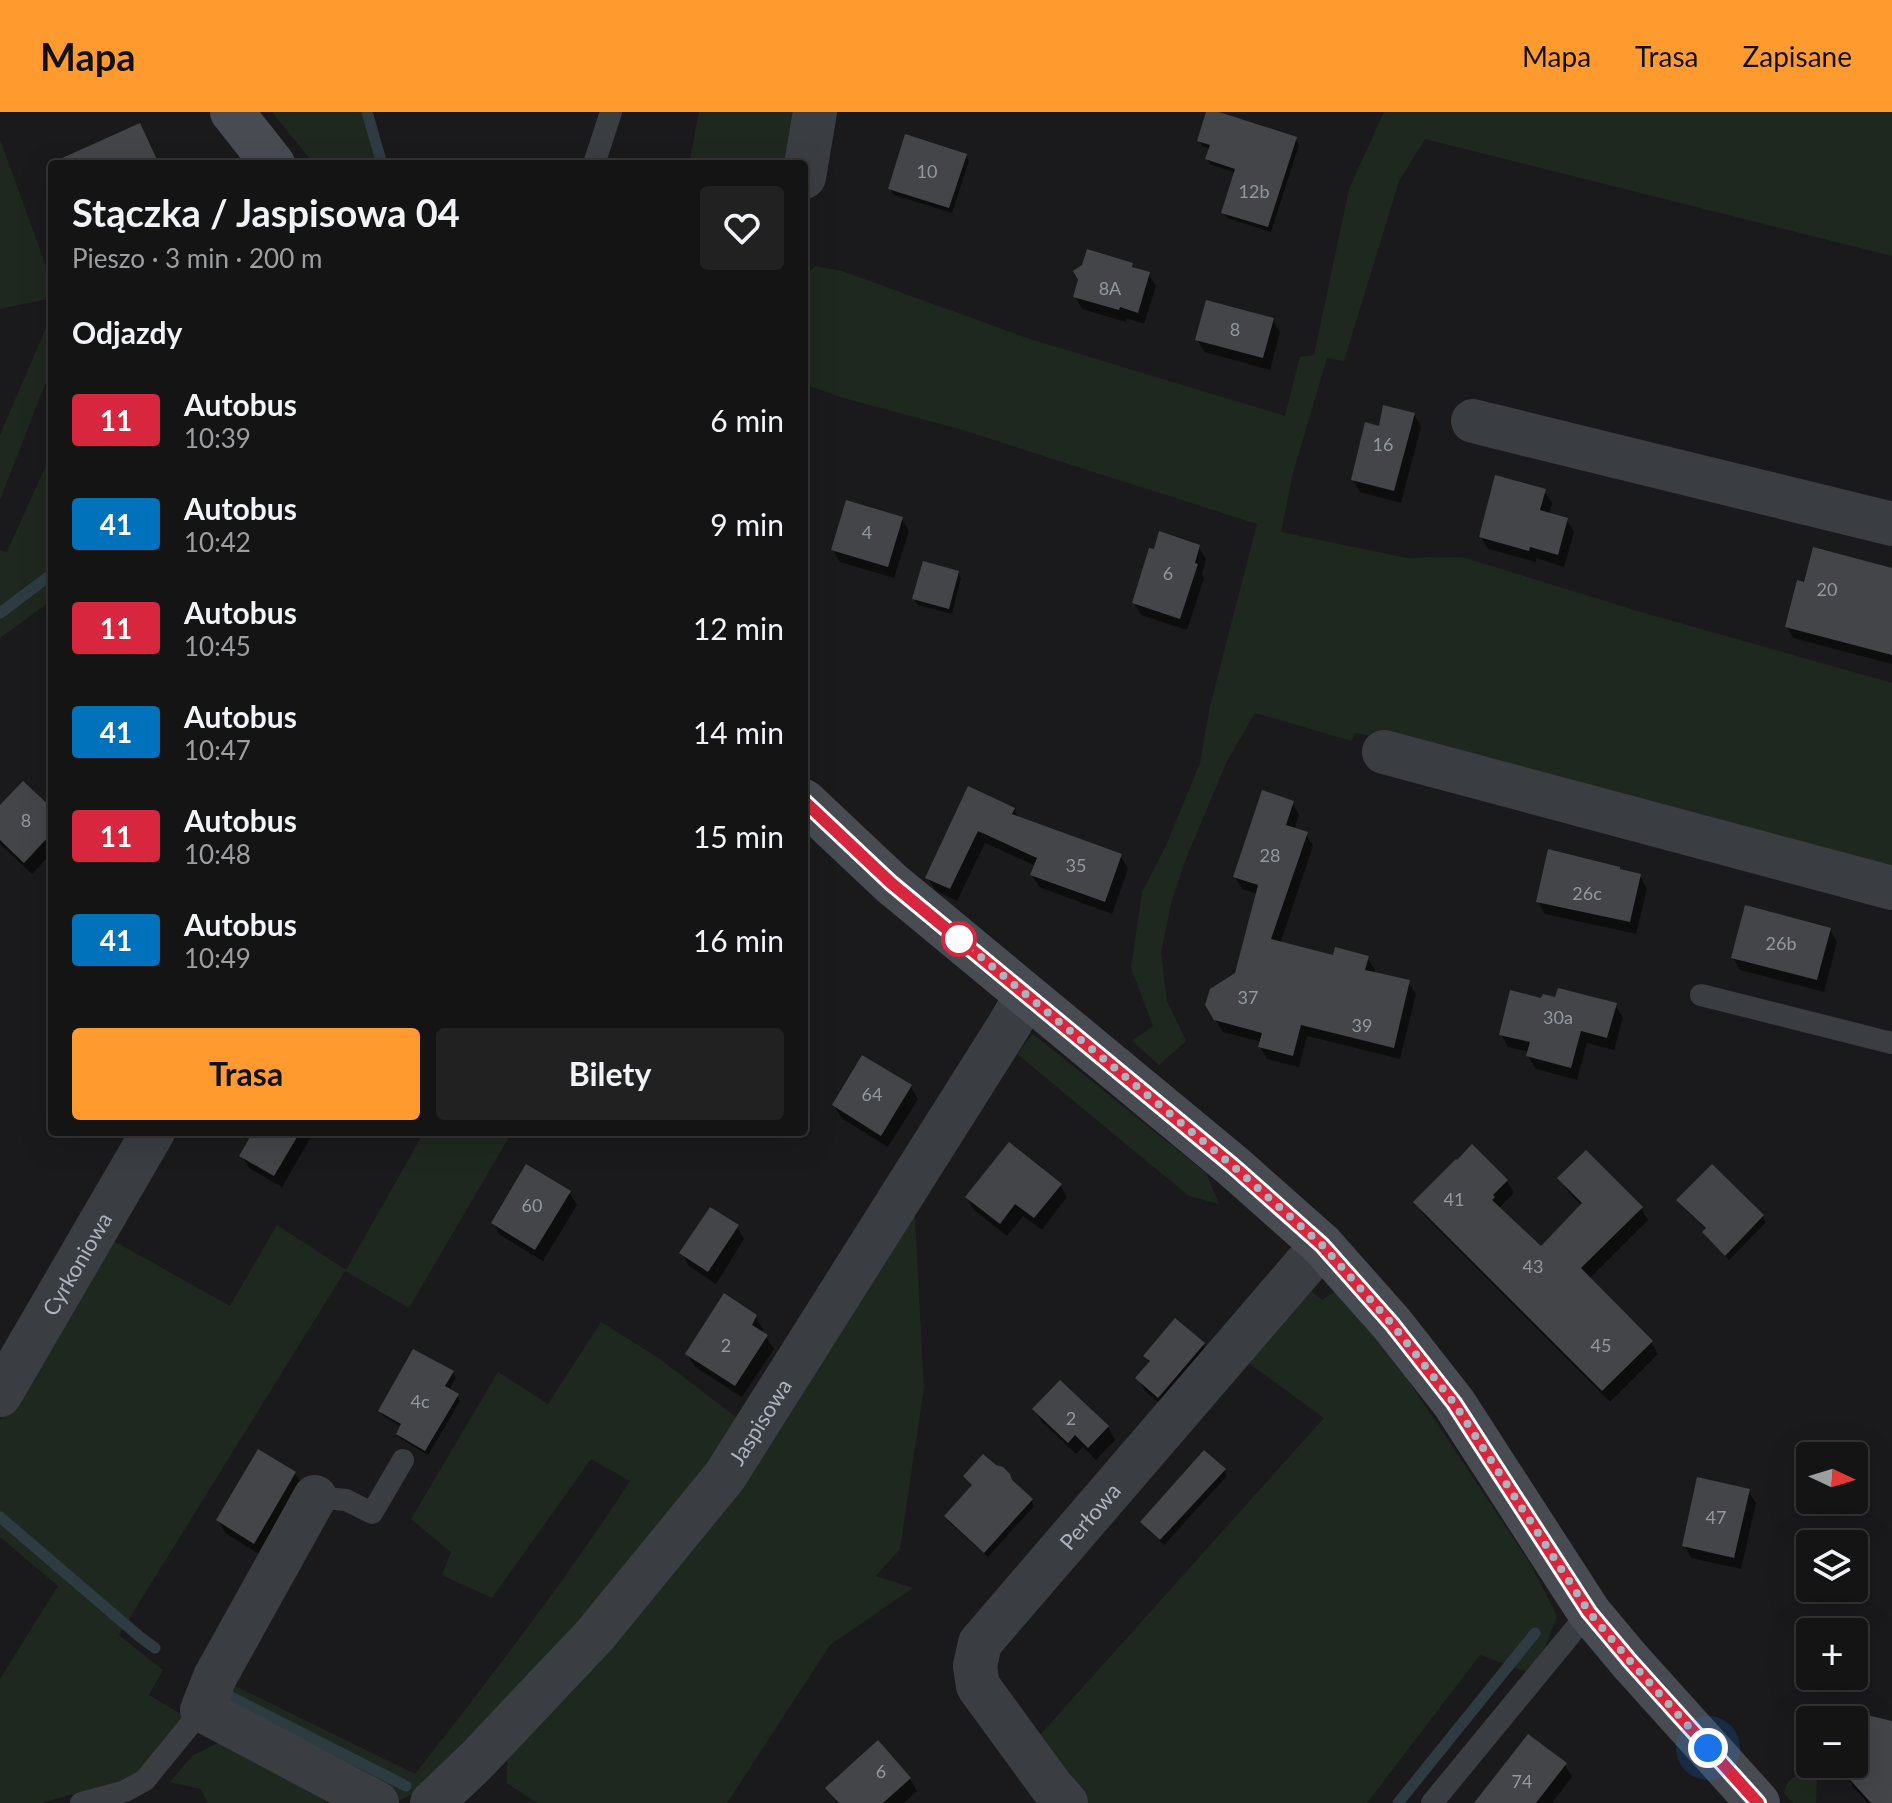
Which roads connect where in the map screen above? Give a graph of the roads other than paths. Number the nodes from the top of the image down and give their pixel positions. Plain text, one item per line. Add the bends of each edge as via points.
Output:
1 (232, 112) edge
2 (611, 112) edge
3 (815, 112) edge
4 (270, 160) edge
5 (595, 160) edge
6 (807, 160) edge
7 (1473, 421) dead end
8 (1892, 524) edge
9 (1384, 752) dead end
10 (808, 805) edge
11 (1892, 888) edge
12 (1701, 995) dead end
13 (1026, 996) junction
14 (1892, 1043) edge
15 (151, 1136) edge
16 (1322, 1245) junction
17 (0, 1395) edge
18 (403, 1460) dead end
19 (315, 1497) joint
20 (1589, 1612) junction
21 (202, 1710) junction
22 (81, 1803) edge
23 (377, 1803) edge
24 (432, 1803) edge
25 (1066, 1803) edge
26 (1432, 1803) edge
27 (1758, 1803) edge

1 - 4 street
2 - 5 lane
3 - 6 street
7 - 8 street
9 - 11 street
10 - 13 street via 891,883
12 - 14 lane
13 - 16 street
13 - 24 street, Jaspisowa via 725,1476 595,1635
15 - 17 street, Cyrkoniowa
16 - 20 street via 1454,1403
16 - 25 street, Perłowa via 980,1643 978,1686
18 - 19 lane via 372,1513 346,1500
19 - 21 street
20 - 26 lane
20 - 27 street
21 - 22 lane via 145,1780
21 - 23 street

